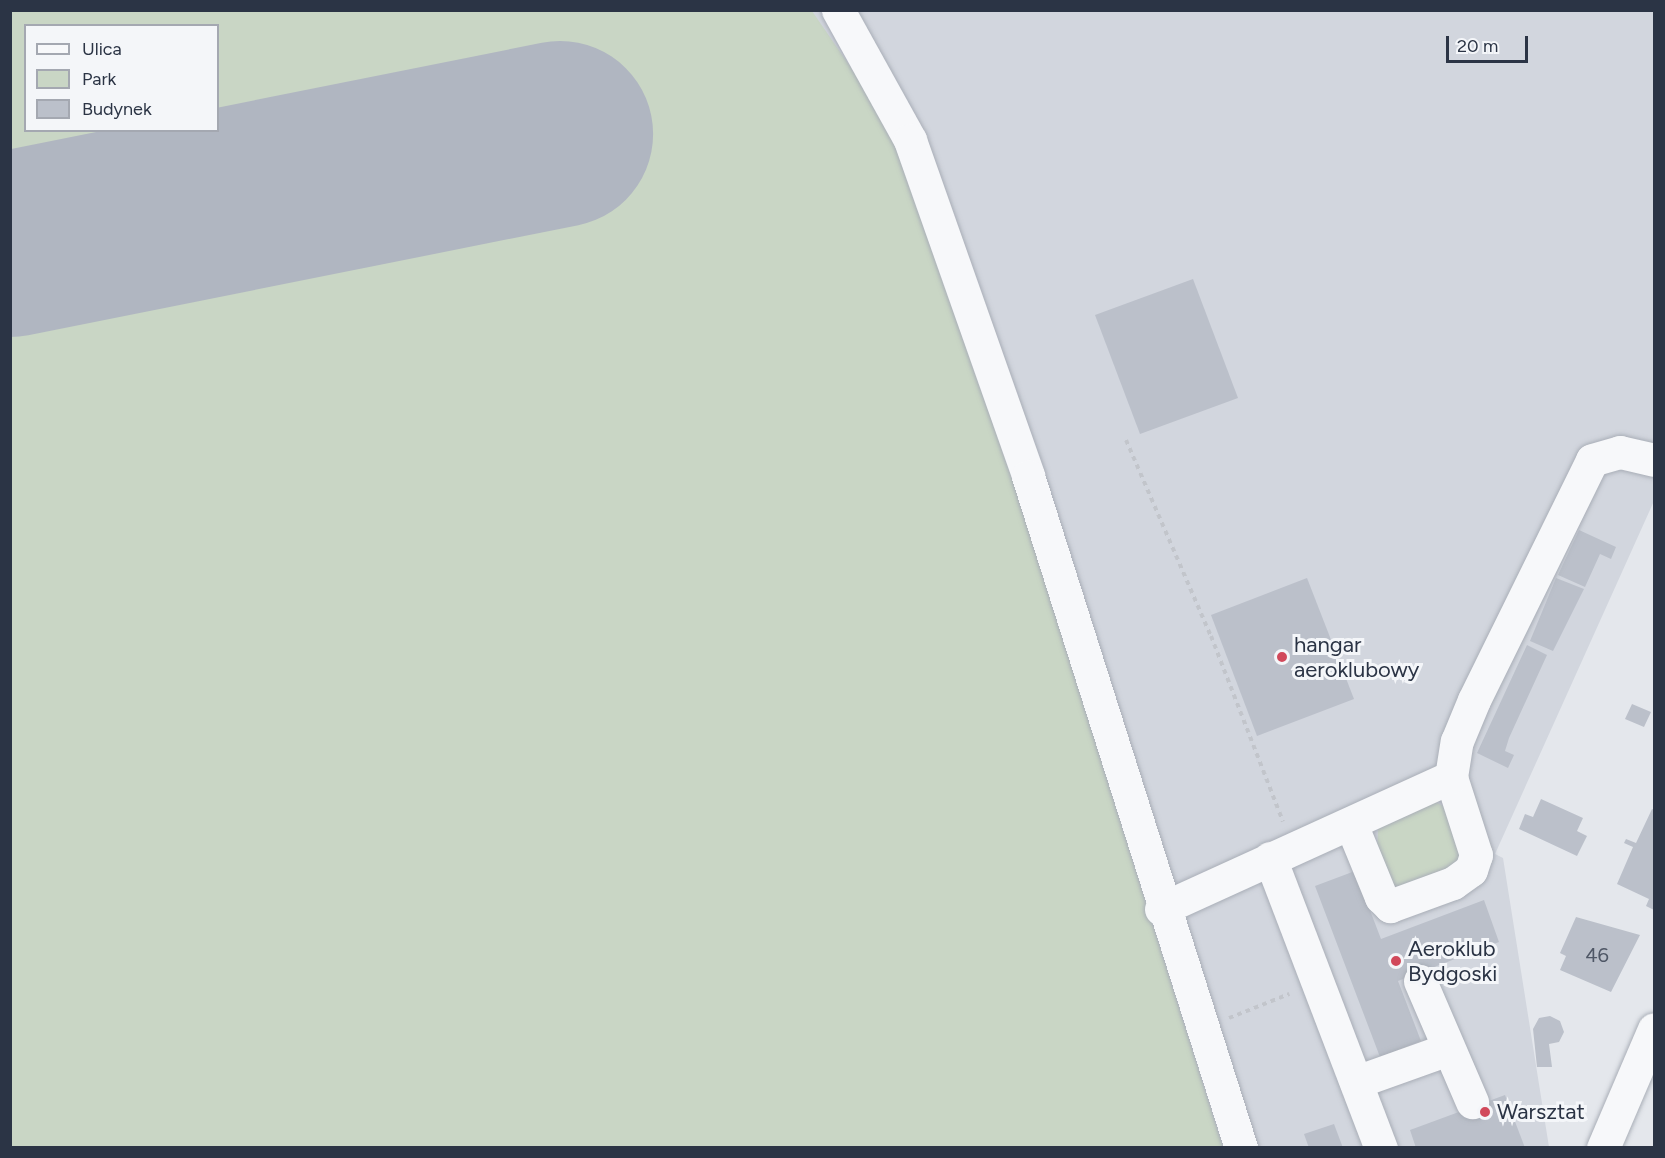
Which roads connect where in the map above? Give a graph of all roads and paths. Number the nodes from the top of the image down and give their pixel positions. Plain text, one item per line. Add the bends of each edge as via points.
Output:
1 (838, 10) edge
2 (1126, 440) dead end
3 (1654, 460) edge
4 (1451, 777) junction
5 (1351, 824) junction
6 (1279, 846) junction
7 (1161, 909) junction
8 (1420, 981) dead end
9 (1319, 983) junction
10 (1203, 1026) junction
11 (1654, 1029) edge
12 (1448, 1049) junction
13 (1356, 1082) junction
14 (1473, 1102) dead end
15 (1241, 1148) edge
16 (1381, 1148) edge
17 (1603, 1148) edge

1 - 7 street via 891,98 914,151 1028,476
2 - 6 path via 1211,636
3 - 4 street via 1620,452 1592,460 1474,700 1457,741
4 - 5 street
4 - 5 street via 1476,855 1471,870 1453,883 1389,906 1381,897
5 - 6 street
6 - 7 street
6 - 9 street
7 - 10 street
8 - 12 street
9 - 10 path
9 - 13 street
10 - 15 street
11 - 17 street
12 - 13 street
12 - 14 street
13 - 16 street

